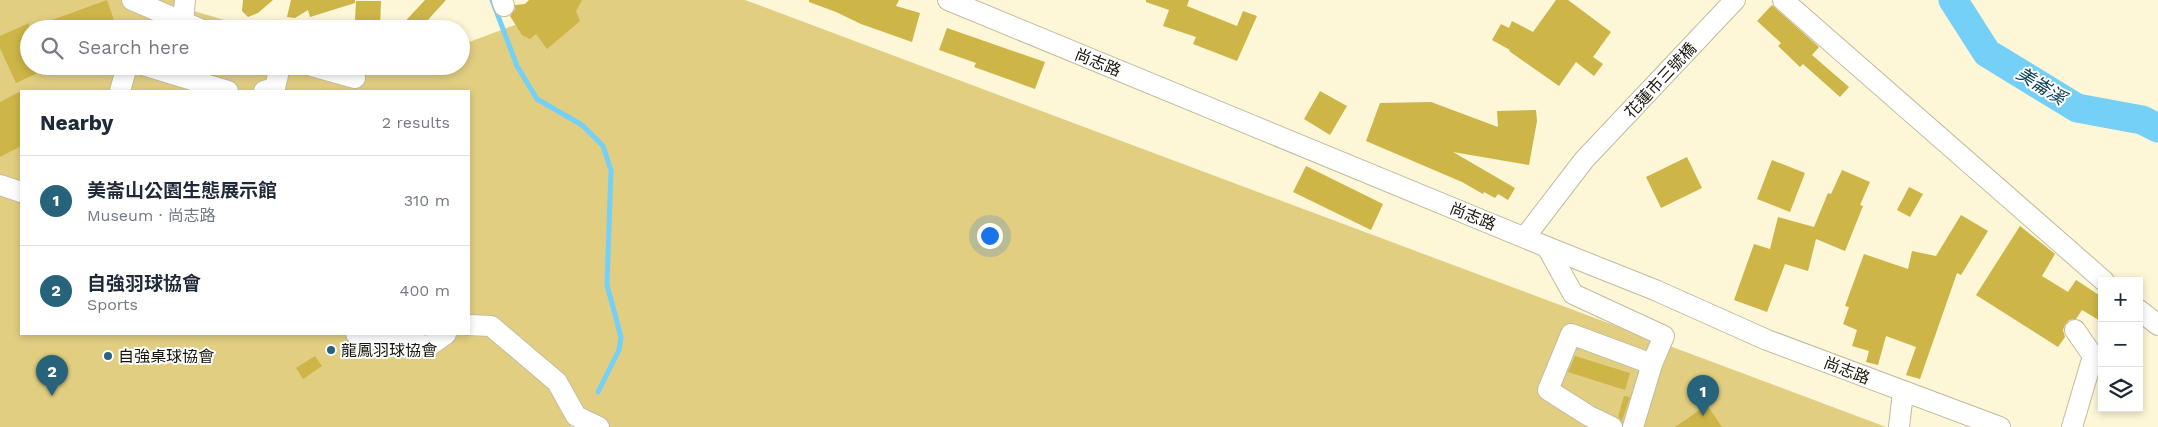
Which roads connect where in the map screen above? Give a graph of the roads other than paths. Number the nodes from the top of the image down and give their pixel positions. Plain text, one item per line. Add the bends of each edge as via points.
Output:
1 (132, 0) edge
2 (185, 0) edge
3 (948, 0) edge
4 (1735, 0) edge
5 (1783, 0) edge
6 (177, 20) edge
7 (190, 20) edge
8 (124, 75) edge
9 (176, 75) edge
10 (278, 75) edge
11 (344, 75) edge
12 (355, 78) dead end
13 (120, 90) edge
14 (225, 90) edge
15 (268, 90) edge
16 (0, 185) edge
17 (20, 192) edge
18 (1525, 237) junction
19 (1547, 247) junction
20 (2099, 277) edge
21 (2143, 313) edge
22 (470, 325) edge
23 (2158, 325) edge
24 (2074, 330) dead end
25 (370, 335) edge
26 (445, 335) edge
27 (397, 337) edge
28 (1652, 364) junction
29 (1903, 392) junction
30 (599, 427) edge
31 (1612, 427) edge
32 (1633, 427) edge
33 (1899, 427) edge
34 (2000, 427) edge
35 (2072, 427) edge

1 - 6 street
2 - 7 street
3 - 18 street, 尚志路
4 - 18 street, 花蓮市三號橋 via 1584,160
5 - 20 street
8 - 13 street
9 - 14 street
10 - 15 street via 275,88
11 - 12 street
16 - 17 street
18 - 19 street, 尚志路
19 - 28 street via 1573,294 1664,336
19 - 29 street, 尚志路 via 1767,340
21 - 23 street
22 - 30 street via 491,326 557,382 576,416
24 - 35 street via 2093,356
25 - 27 street
26 - 27 street via 429,346
28 - 31 street via 1571,334 1548,390
28 - 32 street
29 - 33 street
29 - 34 street, 尚志路

